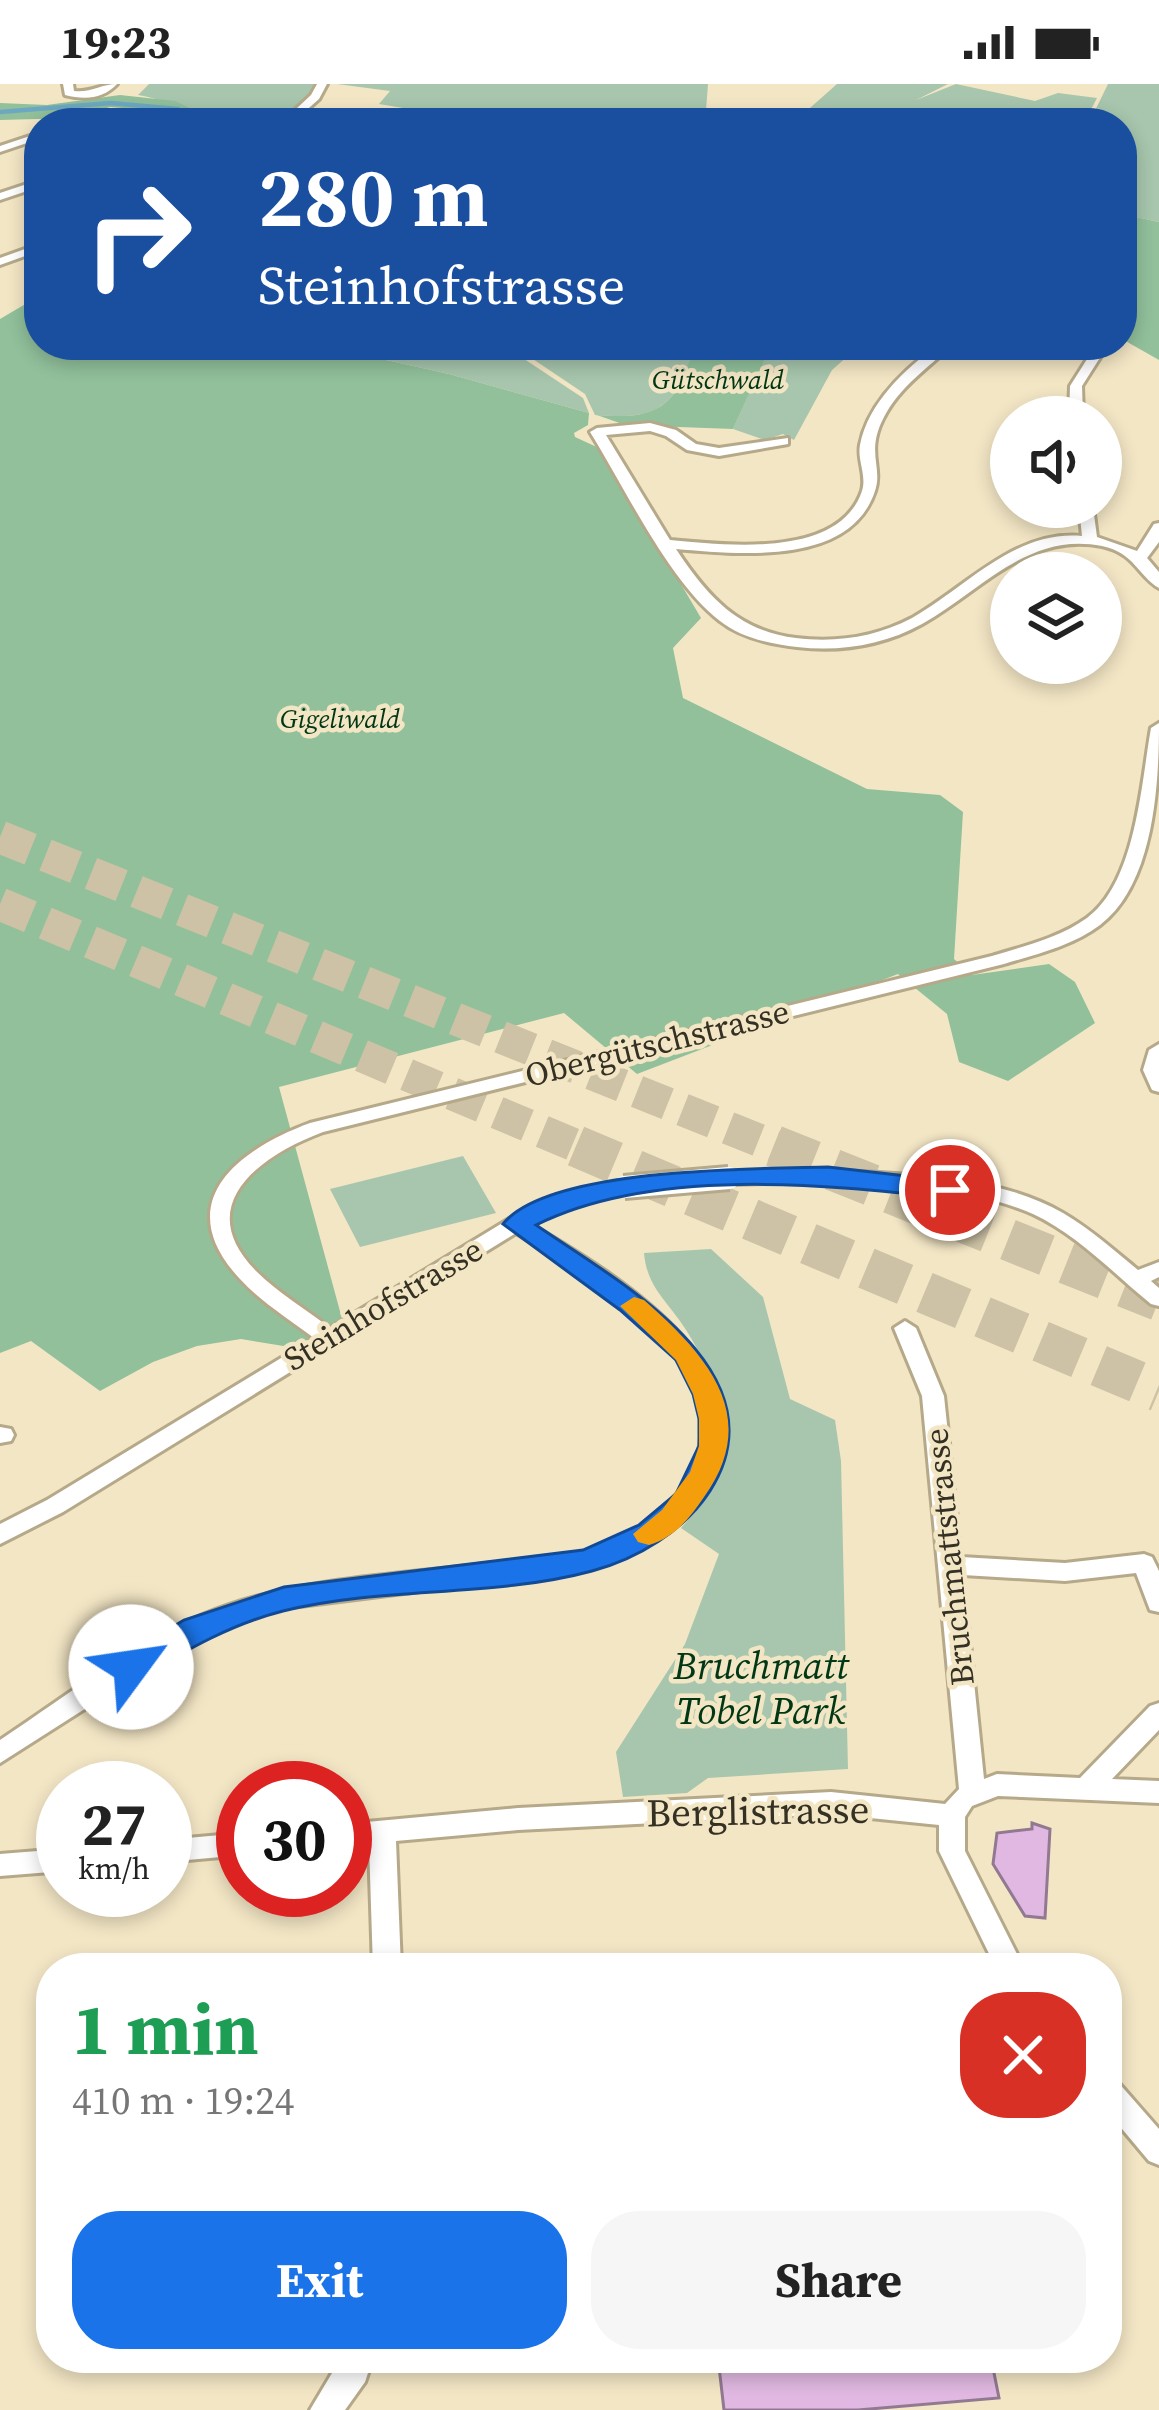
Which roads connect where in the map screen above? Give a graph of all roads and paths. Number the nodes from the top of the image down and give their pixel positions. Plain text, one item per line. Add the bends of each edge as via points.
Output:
1 (68, 84) edge
2 (112, 84) edge
3 (322, 84) edge
4 (303, 108) edge
5 (927, 360) edge
6 (1092, 360) edge
7 (1076, 396) edge
8 (783, 441) dead end
9 (1159, 527) edge
10 (1089, 528) edge
11 (1090, 540) junction
12 (669, 544) junction
13 (1137, 557) junction
14 (1159, 584) edge
15 (1159, 728) edge
16 (1159, 1050) edge
17 (1159, 1086) edge
18 (516, 1224) junction
19 (1159, 1269) edge
20 (1135, 1280) junction
21 (1159, 1299) edge
22 (905, 1328) dead end
23 (329, 1338) junction
24 (0, 1535) edge
25 (949, 1565) junction
26 (1159, 1603) edge
27 (1159, 1713) edge
28 (0, 1753) edge
29 (1088, 1787) junction
30 (972, 1792) junction
31 (1159, 1792) edge
32 (952, 1816) junction
33 (382, 1832) junction
34 (372, 1833) edge
35 (36, 1862) edge
36 (0, 1865) edge
37 (387, 1953) edge
38 (1003, 1953) edge
39 (1122, 2108) edge
40 (1159, 2151) edge
41 (353, 2373) edge
42 (326, 2410) edge

1 - 2 street via 79,95
3 - 4 street
5 - 12 street via 900,382 868,440 868,494 849,518 778,548
6 - 7 street
8 - 12 street via 719,452 650,427 597,432
9 - 13 street
10 - 11 street
11 - 12 street via 1013,553 892,633 824,644 728,621
11 - 13 street
13 - 14 street
15 - 23 street, Obergütschstrasse via 1127,877 1114,901 1079,931 998,960 317,1127 252,1158 219,1209 220,1236 243,1270
16 - 17 street
18 - 20 street, Steinhofstrasse, bridge via 624,1187 828,1176 1008,1198 1055,1217
18 - 23 street, Steinhofstrasse
18 - 28 street via 687,1354 708,1394 713,1446 704,1475 673,1518 613,1553 542,1569 288,1598 195,1629
19 - 20 street
20 - 21 street, Steinhofstrasse
22 - 25 street, Bruchmattstrasse via 933,1396
23 - 24 street, Steinhofstrasse
25 - 26 street via 1065,1573 1144,1562
25 - 30 street, Bruchmattstrasse
27 - 29 street
29 - 30 street
29 - 31 street
30 - 32 street
32 - 33 street, Berglistrasse via 831,1803
32 - 38 street via 952,1851
33 - 34 street, Berglistrasse
33 - 37 street
35 - 36 street
39 - 40 street
41 - 42 street

